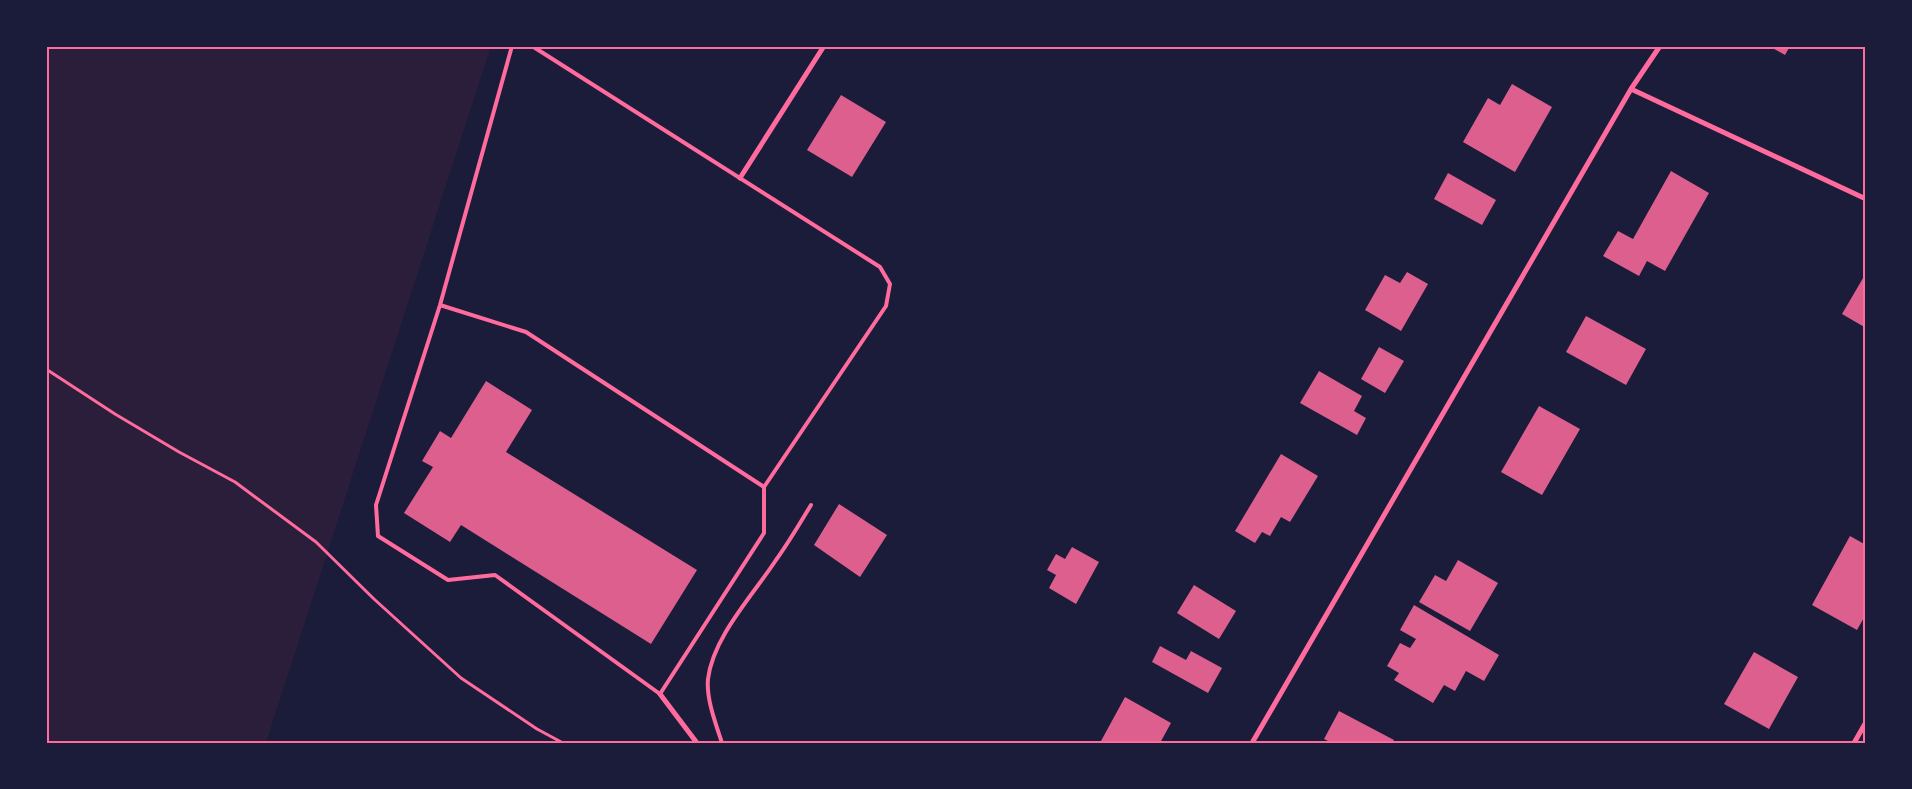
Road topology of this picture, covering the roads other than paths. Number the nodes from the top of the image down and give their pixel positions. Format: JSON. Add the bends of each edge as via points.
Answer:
{"nodes":[{"id":1,"x":512,"y":46,"type":"edge"},
{"id":2,"x":532,"y":46,"type":"edge"},
{"id":3,"x":824,"y":46,"type":"edge"},
{"id":4,"x":1660,"y":46,"type":"edge"},
{"id":5,"x":1631,"y":89,"type":"junction"},
{"id":6,"x":740,"y":178,"type":"junction"},
{"id":7,"x":1866,"y":199,"type":"edge"},
{"id":8,"x":440,"y":305,"type":"junction"},
{"id":9,"x":764,"y":487,"type":"junction"},
{"id":10,"x":811,"y":505,"type":"dead end"},
{"id":11,"x":660,"y":694,"type":"junction"},
{"id":12,"x":1866,"y":722,"type":"edge"},
{"id":13,"x":698,"y":743,"type":"edge"},
{"id":14,"x":722,"y":743,"type":"edge"},
{"id":15,"x":1252,"y":743,"type":"edge"},
{"id":16,"x":1854,"y":743,"type":"edge"}],
"edges":[{"from":1,"to":8,"type":"lane"},
{"from":2,"to":6,"type":"lane"},
{"from":3,"to":6,"type":"street"},
{"from":4,"to":5,"type":"street"},
{"from":5,"to":7,"type":"street"},
{"from":5,"to":15,"type":"street"},
{"from":6,"to":9,"type":"lane","via":[[880,267],[890,284],[886,306]]},
{"from":8,"to":9,"type":"lane","via":[[526,332]]},
{"from":8,"to":11,"type":"lane","via":[[376,505],[378,536],[448,580],[495,575]]},
{"from":9,"to":11,"type":"lane","via":[[764,533]]},
{"from":10,"to":14,"type":"lane","via":[[720,642],[712,660],[708,681],[712,715]]},
{"from":11,"to":13,"type":"street"},
{"from":12,"to":16,"type":"street"}]}
